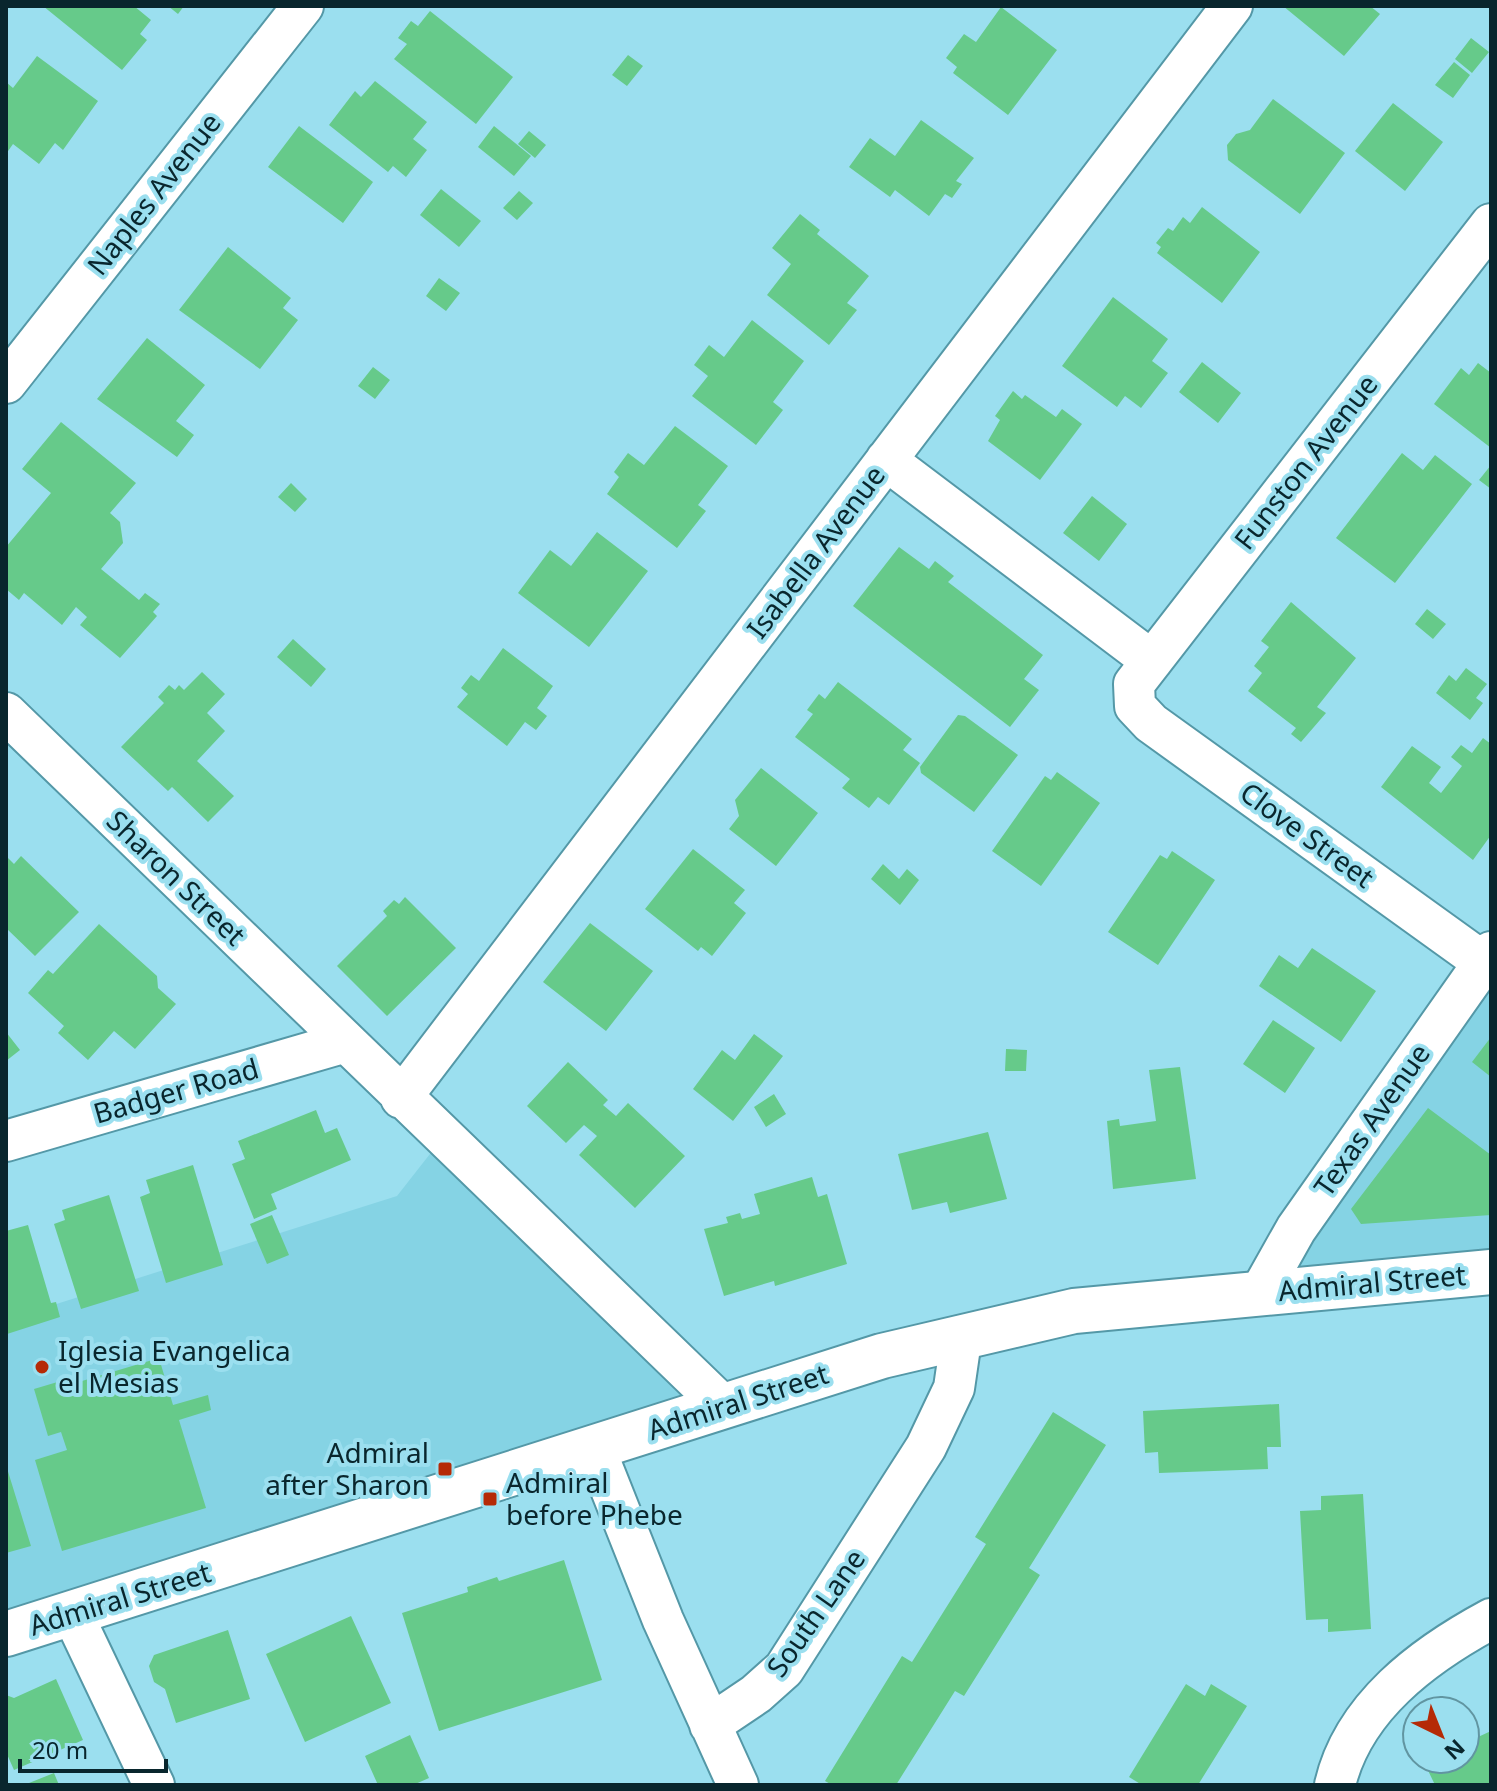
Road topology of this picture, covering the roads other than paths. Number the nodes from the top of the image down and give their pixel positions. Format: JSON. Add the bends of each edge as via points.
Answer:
{"nodes":[{"id":1,"x":303,"y":6,"type":"edge"},
{"id":2,"x":1232,"y":6,"type":"edge"},
{"id":3,"x":1491,"y":224,"type":"edge"},
{"id":4,"x":6,"y":383,"type":"edge"},
{"id":5,"x":886,"y":460,"type":"junction"},
{"id":6,"x":1152,"y":661,"type":"junction"},
{"id":7,"x":1135,"y":706,"type":"joint"},
{"id":8,"x":10,"y":726,"type":"edge"},
{"id":9,"x":1487,"y":957,"type":"edge"},
{"id":10,"x":346,"y":1042,"type":"junction"},
{"id":11,"x":401,"y":1098,"type":"junction"},
{"id":12,"x":6,"y":1141,"type":"edge"},
{"id":13,"x":1491,"y":1272,"type":"edge"},
{"id":14,"x":1260,"y":1293,"type":"junction"},
{"id":15,"x":961,"y":1340,"type":"junction"},
{"id":16,"x":722,"y":1405,"type":"junction"},
{"id":17,"x":595,"y":1449,"type":"junction"},
{"id":18,"x":73,"y":1615,"type":"junction"},
{"id":19,"x":1491,"y":1619,"type":"edge"},
{"id":20,"x":6,"y":1634,"type":"edge"},
{"id":21,"x":710,"y":1725,"type":"junction"},
{"id":22,"x":154,"y":1785,"type":"edge"},
{"id":23,"x":738,"y":1785,"type":"edge"},
{"id":24,"x":1335,"y":1785,"type":"edge"}],
"edges":[{"from":1,"to":4,"type":"street","name":"Naples Avenue"},
{"from":2,"to":5,"type":"street","name":"Isabella Avenue"},
{"from":3,"to":6,"type":"street","name":"Funston Avenue"},
{"from":5,"to":6,"type":"street"},
{"from":5,"to":11,"type":"street","name":"Isabella Avenue"},
{"from":6,"to":7,"type":"street","name":"Funston Avenue","via":[[1134,684]]},
{"from":7,"to":9,"type":"street","name":"Clove Street","via":[[1151,723]]},
{"from":8,"to":10,"type":"street","name":"Sharon Street"},
{"from":9,"to":14,"type":"street","name":"Texas Avenue","via":[[1296,1229]]},
{"from":10,"to":11,"type":"street","name":"Sharon Street"},
{"from":10,"to":12,"type":"street","name":"Badger Road"},
{"from":11,"to":16,"type":"street"},
{"from":13,"to":14,"type":"main road","name":"Admiral Street"},
{"from":14,"to":15,"type":"main road","name":"Admiral Street","via":[[1074,1311]]},
{"from":15,"to":16,"type":"main road","name":"Admiral Street","via":[[882,1356]]},
{"from":15,"to":21,"type":"street","name":"South Lane","via":[[954,1388],[926,1447],[784,1669]]},
{"from":16,"to":17,"type":"main road","name":"Admiral Street"},
{"from":17,"to":18,"type":"main road","name":"Admiral Street"},
{"from":17,"to":21,"type":"street"},
{"from":18,"to":20,"type":"main road","name":"Admiral Street"},
{"from":18,"to":22,"type":"street"},
{"from":19,"to":24,"type":"street","via":[[1409,1672],[1370,1713],[1349,1744]]},
{"from":21,"to":23,"type":"street"}]}
